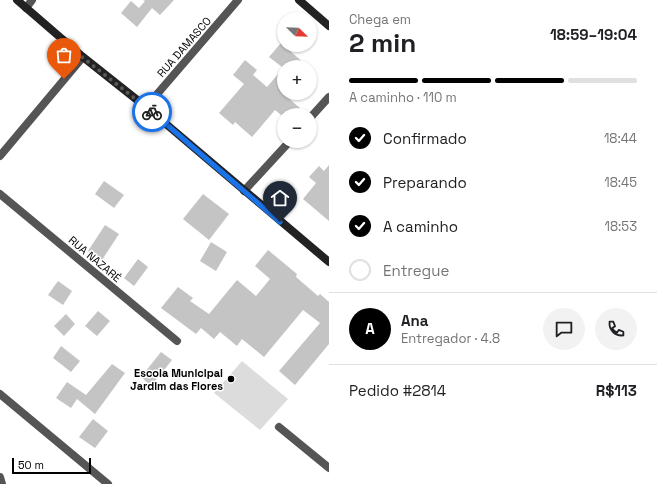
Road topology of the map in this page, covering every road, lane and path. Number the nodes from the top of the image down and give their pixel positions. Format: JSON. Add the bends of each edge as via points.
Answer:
{"nodes":[{"id":1,"x":17,"y":0,"type":"edge"},
{"id":2,"x":32,"y":0,"type":"edge"},
{"id":3,"x":238,"y":0,"type":"edge"},
{"id":4,"x":298,"y":0,"type":"edge"},
{"id":5,"x":26,"y":8,"type":"junction"},
{"id":6,"x":329,"y":26,"type":"edge"},
{"id":7,"x":82,"y":57,"type":"junction"},
{"id":8,"x":329,"y":97,"type":"edge"},
{"id":9,"x":146,"y":107,"type":"junction"},
{"id":10,"x":317,"y":110,"type":"edge"},
{"id":11,"x":284,"y":148,"type":"edge"},
{"id":12,"x":0,"y":156,"type":"edge"},
{"id":13,"x":244,"y":192,"type":"junction"},
{"id":14,"x":0,"y":194,"type":"edge"},
{"id":15,"x":329,"y":262,"type":"edge"},
{"id":16,"x":177,"y":342,"type":"dead end"},
{"id":17,"x":0,"y":394,"type":"edge"},
{"id":18,"x":279,"y":427,"type":"dead end"},
{"id":19,"x":329,"y":468,"type":"edge"},
{"id":20,"x":0,"y":477,"type":"edge"},
{"id":21,"x":2,"y":484,"type":"edge"},
{"id":22,"x":108,"y":484,"type":"edge"}],
"edges":[{"from":1,"to":5,"type":"street"},
{"from":2,"to":5,"type":"street"},
{"from":3,"to":9,"type":"street","name":"RUA DAMASCO"},
{"from":4,"to":6,"type":"street"},
{"from":5,"to":7,"type":"street"},
{"from":7,"to":9,"type":"street"},
{"from":7,"to":12,"type":"street"},
{"from":8,"to":10,"type":"street"},
{"from":9,"to":13,"type":"street"},
{"from":11,"to":13,"type":"street"},
{"from":13,"to":15,"type":"street"},
{"from":14,"to":16,"type":"street","name":"RUA NAZARÉ"},
{"from":17,"to":22,"type":"street"},
{"from":18,"to":19,"type":"street"},
{"from":20,"to":21,"type":"street"}]}
